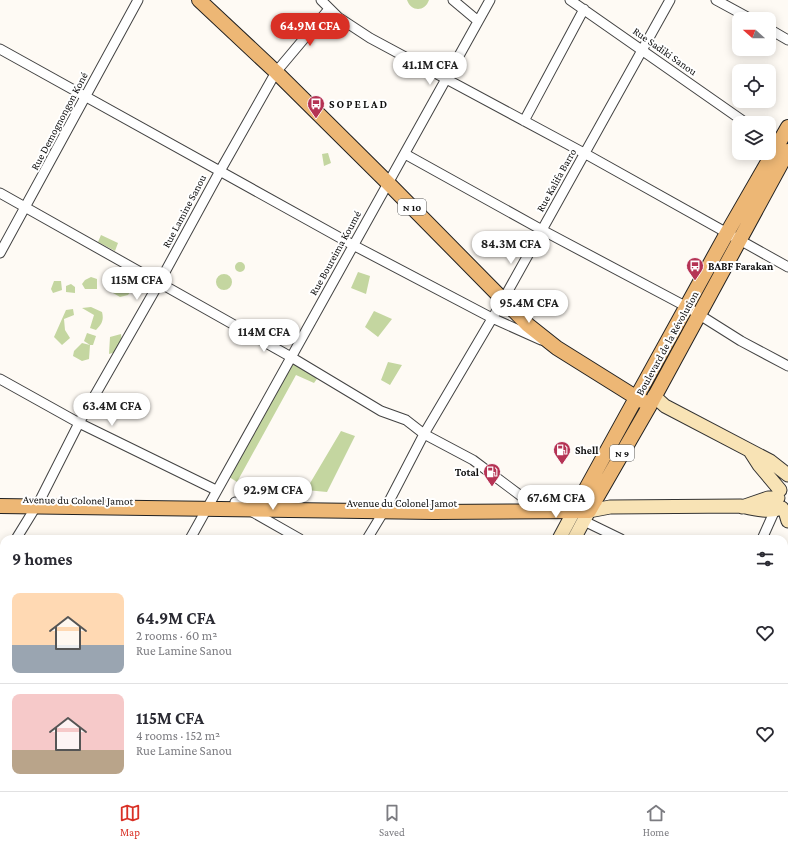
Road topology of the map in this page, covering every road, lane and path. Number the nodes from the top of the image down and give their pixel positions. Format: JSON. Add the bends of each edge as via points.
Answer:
{"nodes":[{"id":1,"x":138,"y":0,"type":"edge"},
{"id":2,"x":199,"y":0,"type":"edge"},
{"id":3,"x":212,"y":0,"type":"edge"},
{"id":4,"x":320,"y":0,"type":"edge"},
{"id":5,"x":453,"y":0,"type":"edge"},
{"id":6,"x":490,"y":0,"type":"edge"},
{"id":7,"x":570,"y":0,"type":"edge"},
{"id":8,"x":670,"y":0,"type":"edge"},
{"id":9,"x":716,"y":0,"type":"edge"},
{"id":10,"x":329,"y":9,"type":"junction"},
{"id":11,"x":584,"y":9,"type":"junction"},
{"id":12,"x":738,"y":12,"type":"edge"},
{"id":13,"x":478,"y":21,"type":"junction"},
{"id":14,"x":776,"y":33,"type":"edge"},
{"id":15,"x":788,"y":40,"type":"edge"},
{"id":16,"x":0,"y":49,"type":"edge"},
{"id":17,"x":642,"y":49,"type":"junction"},
{"id":18,"x":279,"y":69,"type":"junction"},
{"id":19,"x":445,"y":80,"type":"junction"},
{"id":20,"x":86,"y":97,"type":"junction"},
{"id":21,"x":736,"y":116,"type":"edge"},
{"id":22,"x":524,"y":121,"type":"junction"},
{"id":23,"x":788,"y":127,"type":"edge"},
{"id":24,"x":782,"y":148,"type":"edge"},
{"id":25,"x":584,"y":153,"type":"junction"},
{"id":26,"x":405,"y":154,"type":"junction"},
{"id":27,"x":220,"y":170,"type":"junction"},
{"id":28,"x":391,"y":179,"type":"junction"},
{"id":29,"x":0,"y":193,"type":"edge"},
{"id":30,"x":26,"y":207,"type":"junction"},
{"id":31,"x":542,"y":230,"type":"junction"},
{"id":32,"x":733,"y":236,"type":"junction"},
{"id":33,"x":353,"y":245,"type":"junction"},
{"id":34,"x":0,"y":253,"type":"edge"},
{"id":35,"x":788,"y":267,"type":"edge"},
{"id":36,"x":160,"y":283,"type":"junction"},
{"id":37,"x":506,"y":296,"type":"junction"},
{"id":38,"x":693,"y":310,"type":"junction"},
{"id":39,"x":492,"y":318,"type":"junction"},
{"id":40,"x":557,"y":348,"type":"junction"},
{"id":41,"x":291,"y":357,"type":"junction"},
{"id":42,"x":788,"y":366,"type":"edge"},
{"id":43,"x":0,"y":379,"type":"edge"},
{"id":44,"x":639,"y":394,"type":"junction"},
{"id":45,"x":652,"y":400,"type":"junction"},
{"id":46,"x":79,"y":423,"type":"junction"},
{"id":47,"x":424,"y":434,"type":"junction"},
{"id":48,"x":750,"y":450,"type":"junction"},
{"id":49,"x":788,"y":475,"type":"edge"},
{"id":50,"x":0,"y":499,"type":"edge"},
{"id":51,"x":211,"y":500,"type":"junction"},
{"id":52,"x":235,"y":502,"type":"junction"},
{"id":53,"x":38,"y":503,"type":"junction"},
{"id":54,"x":783,"y":504,"type":"edge"},
{"id":55,"x":0,"y":506,"type":"edge"},
{"id":56,"x":386,"y":507,"type":"junction"},
{"id":57,"x":531,"y":507,"type":"junction"},
{"id":58,"x":248,"y":509,"type":"junction"},
{"id":59,"x":584,"y":509,"type":"junction"},
{"id":60,"x":18,"y":535,"type":"edge"},
{"id":61,"x":192,"y":535,"type":"edge"},
{"id":62,"x":293,"y":535,"type":"edge"},
{"id":63,"x":369,"y":535,"type":"edge"},
{"id":64,"x":562,"y":535,"type":"edge"},
{"id":65,"x":575,"y":535,"type":"edge"},
{"id":66,"x":616,"y":535,"type":"edge"},
{"id":67,"x":764,"y":535,"type":"edge"}],
"edges":[{"from":1,"to":20,"type":"street","name":"Rue Demognongon Koné"},
{"from":2,"to":18,"type":"main road","number":"N 10"},
{"from":3,"to":18,"type":"main road","number":"N 10"},
{"from":4,"to":10,"type":"street"},
{"from":5,"to":13,"type":"street"},
{"from":6,"to":13,"type":"street","name":"Rue Boureima Koumé"},
{"from":7,"to":11,"type":"street","name":"Rue Sadiki Sanou"},
{"from":8,"to":17,"type":"street","name":"Rue Kalifa Barro"},
{"from":9,"to":12,"type":"street"},
{"from":10,"to":18,"type":"street","name":"Rue Lamine Sanou"},
{"from":10,"to":19,"type":"street","via":[[354,28]]},
{"from":11,"to":17,"type":"street","name":"Rue Sadiki Sanou"},
{"from":11,"to":22,"type":"street"},
{"from":13,"to":19,"type":"street","name":"Rue Boureima Koumé"},
{"from":14,"to":15,"type":"street"},
{"from":16,"to":20,"type":"street"},
{"from":17,"to":21,"type":"street","name":"Rue Sadiki Sanou"},
{"from":17,"to":25,"type":"street","name":"Rue Kalifa Barro"},
{"from":18,"to":27,"type":"street","name":"Rue Lamine Sanou"},
{"from":18,"to":28,"type":"main road","number":"N 10"},
{"from":19,"to":22,"type":"street"},
{"from":19,"to":26,"type":"street","name":"Rue Boureima Koumé"},
{"from":20,"to":27,"type":"street"},
{"from":20,"to":30,"type":"street","name":"Rue Demognongon Koné"},
{"from":22,"to":25,"type":"street"},
{"from":23,"to":24,"type":"main road","name":"Boulevard de la Révolution","number":"N 9"},
{"from":24,"to":32,"type":"main road","name":"Boulevard de la Révolution","number":"N 9"},
{"from":25,"to":31,"type":"street","name":"Rue Kalifa Barro"},
{"from":25,"to":32,"type":"street"},
{"from":26,"to":28,"type":"street","name":"Rue Boureima Koumé"},
{"from":26,"to":31,"type":"street"},
{"from":27,"to":33,"type":"street"},
{"from":27,"to":36,"type":"street","name":"Rue Lamine Sanou"},
{"from":28,"to":33,"type":"street","name":"Rue Boureima Koumé"},
{"from":28,"to":37,"type":"main road","number":"N 10"},
{"from":29,"to":30,"type":"street"},
{"from":30,"to":34,"type":"street","name":"Rue Demognongon Koné"},
{"from":30,"to":36,"type":"street"},
{"from":31,"to":37,"type":"street","name":"Rue Kalifa Barro"},
{"from":31,"to":38,"type":"street"},
{"from":32,"to":35,"type":"street"},
{"from":32,"to":38,"type":"main road","name":"Boulevard de la Révolution","number":"N 9"},
{"from":33,"to":39,"type":"street"},
{"from":33,"to":41,"type":"street","name":"Rue Boureima Koumé"},
{"from":36,"to":41,"type":"street"},
{"from":36,"to":46,"type":"street","name":"Rue Lamine Sanou"},
{"from":37,"to":39,"type":"street","name":"Rue Kalifa Barro"},
{"from":37,"to":40,"type":"main road","number":"N 10","via":[[528,325]]},
{"from":37,"to":44,"type":"main road","number":"N 10","via":[[562,340]]},
{"from":38,"to":42,"type":"street","via":[[741,341]]},
{"from":38,"to":44,"type":"main road","name":"Boulevard de la Révolution","number":"N 9"},
{"from":38,"to":45,"type":"main road","name":"Boulevard de la Révolution","number":"N 9"},
{"from":39,"to":40,"type":"street"},
{"from":39,"to":47,"type":"street","name":"Rue Kalifa Barro"},
{"from":40,"to":44,"type":"main road","number":"N 10"},
{"from":41,"to":47,"type":"street","via":[[381,411],[406,420]]},
{"from":41,"to":51,"type":"street","name":"Rue Boureima Koumé"},
{"from":43,"to":46,"type":"street"},
{"from":44,"to":45,"type":"main road","number":"N 10"},
{"from":44,"to":59,"type":"main road","name":"Boulevard de la Révolution","number":"N 9"},
{"from":45,"to":48,"type":"main road","number":"N 10"},
{"from":45,"to":59,"type":"main road","name":"Boulevard de la Révolution","number":"N 9"},
{"from":46,"to":51,"type":"street"},
{"from":46,"to":53,"type":"street","name":"Rue Lamine Sanou"},
{"from":47,"to":56,"type":"street","name":"Rue Kalifa Barro"},
{"from":47,"to":57,"type":"street","via":[[473,460]]},
{"from":48,"to":49,"type":"main road","number":"N 10"},
{"from":48,"to":54,"type":"main road"},
{"from":50,"to":53,"type":"main road","name":"Avenue du Colonel Jamot"},
{"from":51,"to":52,"type":"main road","name":"Avenue du Colonel Jamot"},
{"from":51,"to":53,"type":"main road","name":"Avenue du Colonel Jamot"},
{"from":51,"to":58,"type":"main road","name":"Avenue du Colonel Jamot"},
{"from":51,"to":61,"type":"street","name":"Rue Boureima Koumé"},
{"from":52,"to":56,"type":"main road","name":"Avenue du Colonel Jamot"},
{"from":52,"to":58,"type":"street"},
{"from":53,"to":55,"type":"main road","name":"Avenue du Colonel Jamot"},
{"from":53,"to":60,"type":"street","name":"Rue Lamine Sanou"},
{"from":54,"to":59,"type":"main road","name":"Avenue du Colonel Jamot","via":[[768,498],[741,507]]},
{"from":54,"to":67,"type":"street"},
{"from":56,"to":57,"type":"main road","name":"Avenue du Colonel Jamot"},
{"from":56,"to":58,"type":"main road","name":"Avenue du Colonel Jamot"},
{"from":56,"to":63,"type":"street","name":"Rue Kalifa Barro"},
{"from":57,"to":59,"type":"main road","name":"Avenue du Colonel Jamot"},
{"from":58,"to":62,"type":"street"},
{"from":59,"to":64,"type":"main road","name":"Boulevard de la Révolution"},
{"from":59,"to":65,"type":"main road","name":"Boulevard de la Révolution"},
{"from":59,"to":66,"type":"street"}]}
